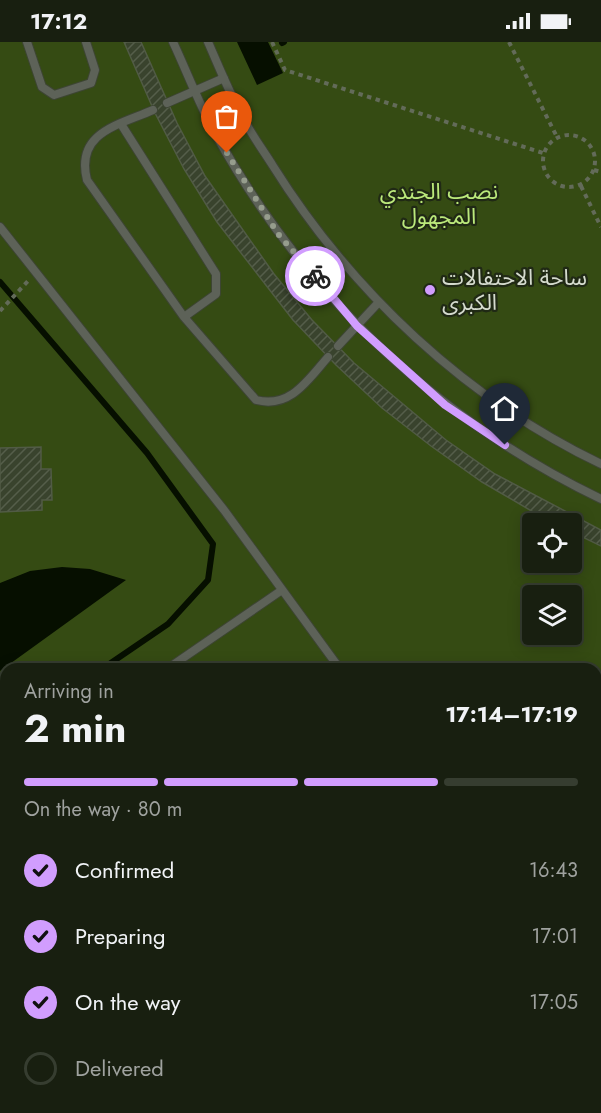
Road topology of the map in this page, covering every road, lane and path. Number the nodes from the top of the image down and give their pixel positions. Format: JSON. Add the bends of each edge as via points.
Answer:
{"nodes":[{"id":1,"x":27,"y":42,"type":"edge"},
{"id":2,"x":86,"y":42,"type":"edge"},
{"id":3,"x":173,"y":42,"type":"edge"},
{"id":4,"x":208,"y":42,"type":"edge"},
{"id":5,"x":272,"y":42,"type":"edge"},
{"id":6,"x":509,"y":42,"type":"edge"},
{"id":7,"x":224,"y":78,"type":"junction"},
{"id":8,"x":195,"y":90,"type":"junction"},
{"id":9,"x":167,"y":103,"type":"dead end"},
{"id":10,"x":153,"y":110,"type":"dead end"},
{"id":11,"x":121,"y":124,"type":"junction"},
{"id":12,"x":557,"y":137,"type":"junction"},
{"id":13,"x":543,"y":153,"type":"junction"},
{"id":14,"x":594,"y":170,"type":"junction"},
{"id":15,"x":601,"y":172,"type":"edge"},
{"id":16,"x":581,"y":186,"type":"junction"},
{"id":17,"x":0,"y":227,"type":"edge"},
{"id":18,"x":601,"y":227,"type":"edge"},
{"id":19,"x":35,"y":273,"type":"junction"},
{"id":20,"x":378,"y":303,"type":"junction"},
{"id":21,"x":0,"y":311,"type":"edge"},
{"id":22,"x":184,"y":317,"type":"junction"},
{"id":23,"x":357,"y":326,"type":"junction"},
{"id":24,"x":338,"y":346,"type":"dead end"},
{"id":25,"x":328,"y":357,"type":"dead end"},
{"id":26,"x":601,"y":464,"type":"edge"},
{"id":27,"x":601,"y":499,"type":"edge"},
{"id":28,"x":282,"y":590,"type":"junction"},
{"id":29,"x":176,"y":663,"type":"edge"},
{"id":30,"x":336,"y":663,"type":"edge"}],
"edges":[{"from":1,"to":2,"type":"lane","via":[[42,87],[54,95],[92,83],[95,70]]},
{"from":3,"to":8,"type":"lane"},
{"from":4,"to":7,"type":"lane"},
{"from":5,"to":13,"type":"path","via":[[285,70]]},
{"from":6,"to":12,"type":"path"},
{"from":7,"to":8,"type":"lane"},
{"from":7,"to":20,"type":"lane","via":[[242,117],[304,215]]},
{"from":8,"to":9,"type":"lane"},
{"from":8,"to":23,"type":"lane","via":[[214,132],[278,234]]},
{"from":10,"to":11,"type":"lane"},
{"from":11,"to":22,"type":"lane","via":[[216,274],[216,294]]},
{"from":11,"to":22,"type":"lane","via":[[94,136],[86,152],[87,180]]},
{"from":12,"to":13,"type":"path"},
{"from":12,"to":14,"type":"path","via":[[573,135],[587,141],[595,154]]},
{"from":13,"to":16,"type":"path","via":[[543,168],[551,182],[566,188]]},
{"from":14,"to":15,"type":"path"},
{"from":14,"to":16,"type":"path"},
{"from":16,"to":18,"type":"path"},
{"from":17,"to":19,"type":"lane"},
{"from":19,"to":21,"type":"path"},
{"from":19,"to":28,"type":"lane","via":[[224,510]]},
{"from":20,"to":23,"type":"lane"},
{"from":20,"to":26,"type":"lane","via":[[464,380],[560,444]]},
{"from":22,"to":25,"type":"lane","via":[[256,400],[281,401],[292,396]]},
{"from":23,"to":24,"type":"lane"},
{"from":23,"to":27,"type":"lane","via":[[445,405],[545,472]]},
{"from":28,"to":29,"type":"lane"},
{"from":28,"to":30,"type":"lane"}]}
